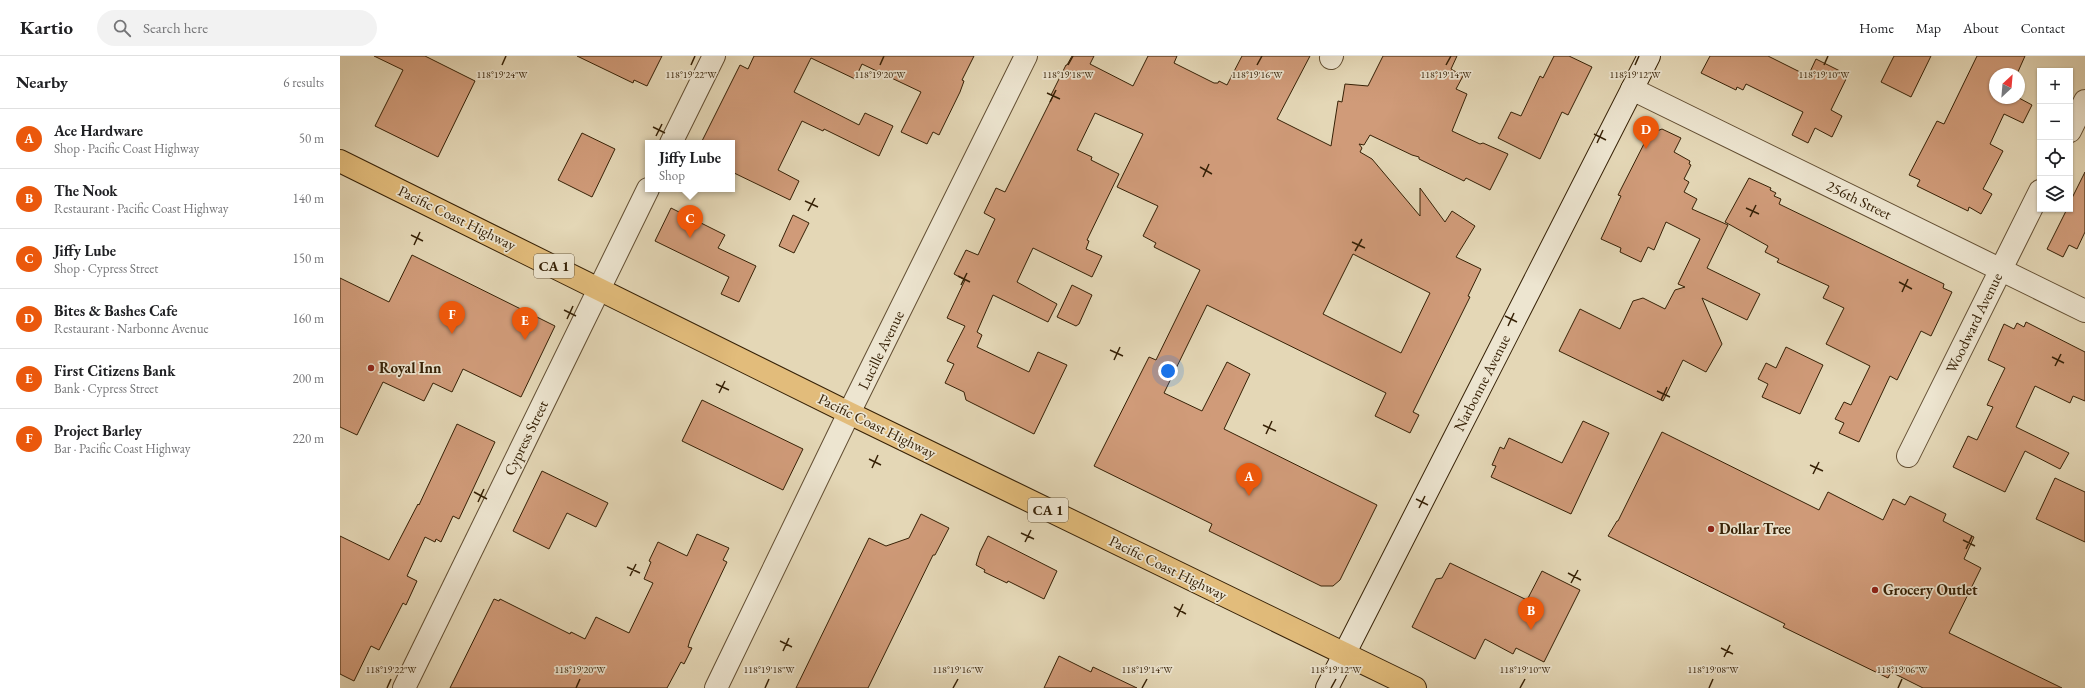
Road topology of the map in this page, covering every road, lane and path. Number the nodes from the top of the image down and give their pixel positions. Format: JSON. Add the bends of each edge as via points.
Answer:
{"nodes":[{"id":1,"x":714,"y":56,"type":"edge"},
{"id":2,"x":1026,"y":56,"type":"edge"},
{"id":3,"x":1649,"y":56,"type":"edge"},
{"id":4,"x":1632,"y":89,"type":"junction"},
{"id":5,"x":2085,"y":101,"type":"edge"},
{"id":6,"x":2073,"y":125,"type":"edge"},
{"id":7,"x":672,"y":140,"type":"edge"},
{"id":8,"x":340,"y":161,"type":"edge"},
{"id":9,"x":647,"y":192,"type":"edge"},
{"id":10,"x":2037,"y":196,"type":"edge"},
{"id":11,"x":2000,"y":269,"type":"junction"},
{"id":12,"x":599,"y":290,"type":"junction"},
{"id":13,"x":2085,"y":311,"type":"edge"},
{"id":14,"x":849,"y":413,"type":"junction"},
{"id":15,"x":1908,"y":456,"type":"dead end"},
{"id":16,"x":1344,"y":654,"type":"junction"},
{"id":17,"x":404,"y":688,"type":"edge"},
{"id":18,"x":716,"y":688,"type":"edge"},
{"id":19,"x":1327,"y":688,"type":"edge"},
{"id":20,"x":1415,"y":688,"type":"edge"}],
"edges":[{"from":1,"to":7,"type":"street"},
{"from":2,"to":14,"type":"street","name":"Lucille Avenue"},
{"from":3,"to":4,"type":"street","name":"Narbonne Avenue"},
{"from":4,"to":11,"type":"street","name":"256th Street"},
{"from":4,"to":16,"type":"street","name":"Narbonne Avenue"},
{"from":5,"to":6,"type":"street"},
{"from":8,"to":12,"type":"highway","name":"Pacific Coast Highway","number":"CA 1","via":[[473,225]]},
{"from":9,"to":12,"type":"street","name":"Cypress Street"},
{"from":10,"to":11,"type":"street","name":"Woodward Avenue"},
{"from":11,"to":13,"type":"street","name":"256th Street"},
{"from":11,"to":15,"type":"street","name":"Woodward Avenue"},
{"from":12,"to":14,"type":"highway","name":"Pacific Coast Highway","number":"CA 1"},
{"from":12,"to":17,"type":"street","name":"Cypress Street"},
{"from":14,"to":16,"type":"highway","name":"Pacific Coast Highway","number":"CA 1"},
{"from":14,"to":18,"type":"street","name":"Lucille Avenue"},
{"from":16,"to":19,"type":"street","name":"Narbonne Avenue"},
{"from":16,"to":20,"type":"highway","name":"Pacific Coast Highway","number":"CA 1"}]}
